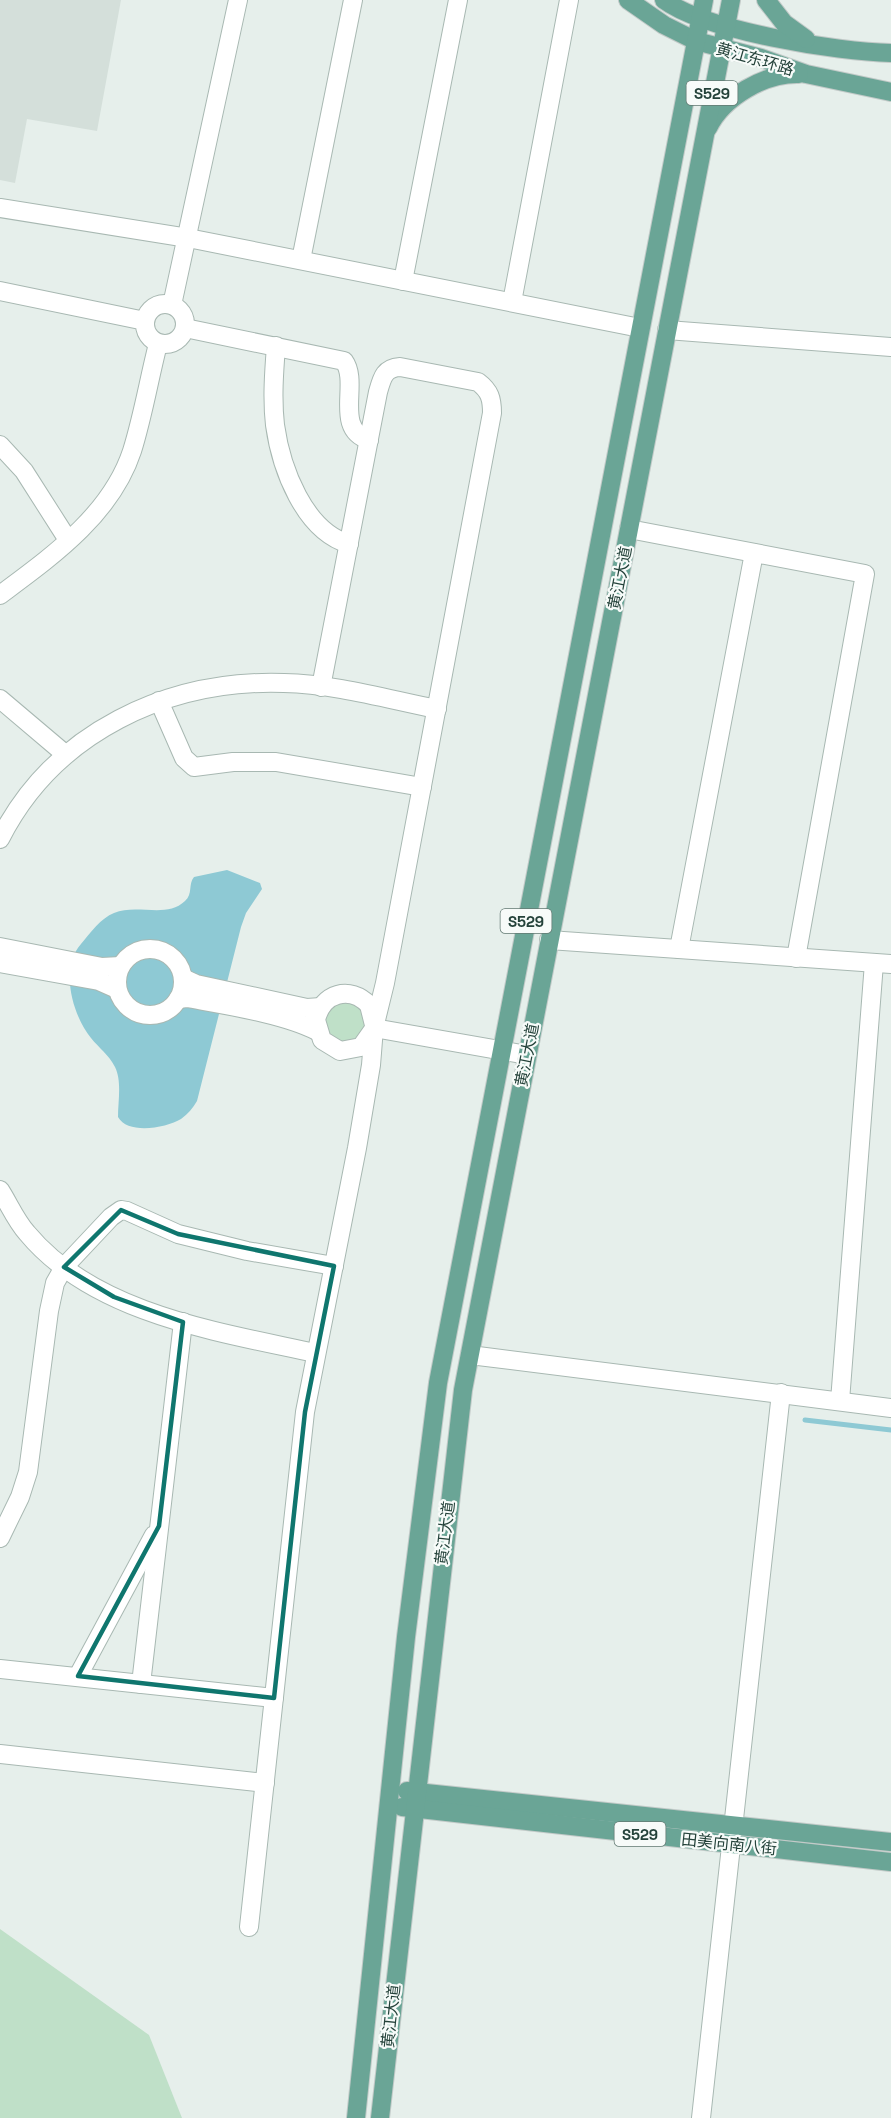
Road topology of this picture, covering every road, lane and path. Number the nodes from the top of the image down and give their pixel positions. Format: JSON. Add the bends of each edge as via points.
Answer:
{"nodes":[{"id":1,"x":238,"y":0,"type":"edge"},
{"id":2,"x":353,"y":0,"type":"edge"},
{"id":3,"x":458,"y":0,"type":"edge"},
{"id":4,"x":569,"y":0,"type":"edge"},
{"id":5,"x":628,"y":0,"type":"edge"},
{"id":6,"x":664,"y":0,"type":"edge"},
{"id":7,"x":704,"y":0,"type":"edge"},
{"id":8,"x":731,"y":0,"type":"edge"},
{"id":9,"x":766,"y":0,"type":"edge"},
{"id":10,"x":700,"y":19,"type":"junction"},
{"id":11,"x":726,"y":25,"type":"junction"},
{"id":12,"x":696,"y":41,"type":"junction"},
{"id":13,"x":816,"y":44,"type":"junction"},
{"id":14,"x":721,"y":49,"type":"junction"},
{"id":15,"x":862,"y":52,"type":"junction"},
{"id":16,"x":891,"y":53,"type":"edge"},
{"id":17,"x":891,"y":64,"type":"edge"},
{"id":18,"x":806,"y":74,"type":"junction"},
{"id":19,"x":891,"y":92,"type":"edge"},
{"id":20,"x":704,"y":138,"type":"junction"},
{"id":21,"x":0,"y":208,"type":"edge"},
{"id":22,"x":188,"y":237,"type":"junction"},
{"id":23,"x":301,"y":260,"type":"junction"},
{"id":24,"x":403,"y":281,"type":"junction"},
{"id":25,"x":0,"y":291,"type":"edge"},
{"id":26,"x":512,"y":302,"type":"junction"},
{"id":27,"x":172,"y":305,"type":"junction"},
{"id":28,"x":146,"y":321,"type":"junction"},
{"id":29,"x":185,"y":328,"type":"junction"},
{"id":30,"x":640,"y":328,"type":"junction"},
{"id":31,"x":667,"y":330,"type":"junction"},
{"id":32,"x":158,"y":344,"type":"junction"},
{"id":33,"x":276,"y":346,"type":"junction"},
{"id":34,"x":891,"y":346,"type":"edge"},
{"id":35,"x":369,"y":440,"type":"junction"},
{"id":36,"x":0,"y":445,"type":"edge"},
{"id":37,"x":630,"y":529,"type":"junction"},
{"id":38,"x":68,"y":540,"type":"junction"},
{"id":39,"x":349,"y":544,"type":"junction"},
{"id":40,"x":754,"y":553,"type":"junction"},
{"id":41,"x":0,"y":595,"type":"edge"},
{"id":42,"x":321,"y":687,"type":"junction"},
{"id":43,"x":0,"y":699,"type":"edge"},
{"id":44,"x":159,"y":701,"type":"junction"},
{"id":45,"x":437,"y":709,"type":"junction"},
{"id":46,"x":65,"y":754,"type":"junction"},
{"id":47,"x":422,"y":787,"type":"junction"},
{"id":48,"x":0,"y":839,"type":"edge"},
{"id":49,"x":549,"y":940,"type":"junction"},
{"id":50,"x":0,"y":947,"type":"edge"},
{"id":51,"x":679,"y":950,"type":"junction"},
{"id":52,"x":796,"y":958,"type":"junction"},
{"id":53,"x":0,"y":963,"type":"edge"},
{"id":54,"x":882,"y":964,"type":"edge"},
{"id":55,"x":121,"y":966,"type":"junction"},
{"id":56,"x":70,"y":968,"type":"junction"},
{"id":57,"x":183,"y":978,"type":"junction"},
{"id":58,"x":117,"y":989,"type":"junction"},
{"id":59,"x":178,"y":999,"type":"junction"},
{"id":60,"x":246,"y":1003,"type":"junction"},
{"id":61,"x":321,"y":1007,"type":"junction"},
{"id":62,"x":374,"y":1028,"type":"junction"},
{"id":63,"x":318,"y":1031,"type":"junction"},
{"id":64,"x":501,"y":1050,"type":"junction"},
{"id":65,"x":527,"y":1055,"type":"junction"},
{"id":66,"x":0,"y":1190,"type":"edge"},
{"id":67,"x":334,"y":1266,"type":"junction"},
{"id":68,"x":64,"y":1267,"type":"junction"},
{"id":69,"x":183,"y":1322,"type":"junction"},
{"id":70,"x":315,"y":1353,"type":"junction"},
{"id":71,"x":470,"y":1355,"type":"junction"},
{"id":72,"x":781,"y":1393,"type":"junction"},
{"id":73,"x":840,"y":1401,"type":"junction"},
{"id":74,"x":891,"y":1408,"type":"edge"},
{"id":75,"x":159,"y":1526,"type":"junction"},
{"id":76,"x":0,"y":1538,"type":"edge"},
{"id":77,"x":0,"y":1669,"type":"edge"},
{"id":78,"x":78,"y":1676,"type":"junction"},
{"id":79,"x":141,"y":1684,"type":"junction"},
{"id":80,"x":274,"y":1698,"type":"junction"},
{"id":81,"x":0,"y":1754,"type":"edge"},
{"id":82,"x":265,"y":1783,"type":"junction"},
{"id":83,"x":390,"y":1798,"type":"junction"},
{"id":84,"x":416,"y":1800,"type":"junction"},
{"id":85,"x":733,"y":1835,"type":"junction"},
{"id":86,"x":891,"y":1842,"type":"edge"},
{"id":87,"x":891,"y":1862,"type":"edge"},
{"id":88,"x":249,"y":1927,"type":"dead end"},
{"id":89,"x":356,"y":2118,"type":"edge"},
{"id":90,"x":380,"y":2118,"type":"edge"},
{"id":91,"x":701,"y":2118,"type":"edge"}],
"edges":[{"from":1,"to":22,"type":"street"},
{"from":2,"to":23,"type":"street"},
{"from":3,"to":24,"type":"street"},
{"from":4,"to":26,"type":"street"},
{"from":5,"to":12,"type":"main road","name":"黄江东环路"},
{"from":6,"to":10,"type":"main road","name":"黄江东环路"},
{"from":7,"to":10,"type":"main road","name":"黄江大道"},
{"from":8,"to":11,"type":"main road","name":"黄江大道"},
{"from":9,"to":13,"type":"main road","via":[[795,33]]},
{"from":10,"to":11,"type":"main road","name":"黄江东环路"},
{"from":10,"to":12,"type":"main road","name":"黄江大道","number":"S529"},
{"from":11,"to":13,"type":"main road","name":"黄江东环路"},
{"from":11,"to":14,"type":"main road","name":"黄江大道","number":"S529"},
{"from":12,"to":14,"type":"main road","name":"黄江东环路"},
{"from":12,"to":30,"type":"main road","name":"黄江大道","number":"S529"},
{"from":13,"to":15,"type":"main road","name":"黄江东环路"},
{"from":14,"to":18,"type":"main road","name":"黄江东环路"},
{"from":14,"to":20,"type":"main road","name":"黄江大道","number":"S529"},
{"from":15,"to":16,"type":"main road","name":"黄江东环路"},
{"from":15,"to":17,"type":"main road"},
{"from":18,"to":19,"type":"main road","name":"黄江东环路"},
{"from":18,"to":20,"type":"main road","via":[[777,75],[758,83],[722,109]]},
{"from":20,"to":31,"type":"main road","name":"黄江大道","number":"S529"},
{"from":21,"to":22,"type":"street"},
{"from":22,"to":23,"type":"street"},
{"from":22,"to":27,"type":"street"},
{"from":23,"to":24,"type":"street"},
{"from":24,"to":26,"type":"street"},
{"from":25,"to":28,"type":"street"},
{"from":26,"to":30,"type":"street"},
{"from":27,"to":28,"type":"street","via":[[155,307]]},
{"from":27,"to":29,"type":"street","via":[[183,314]]},
{"from":28,"to":32,"type":"street","via":[[147,334]]},
{"from":29,"to":32,"type":"street","via":[[175,342]]},
{"from":29,"to":33,"type":"street"},
{"from":30,"to":64,"type":"main road","name":"黄江大道","number":"S529"},
{"from":31,"to":34,"type":"street"},
{"from":31,"to":37,"type":"main road","name":"黄江大道","number":"S529"},
{"from":32,"to":38,"type":"street","via":[[128,460],[93,515]]},
{"from":33,"to":35,"type":"street","via":[[344,361],[352,426]]},
{"from":33,"to":39,"type":"street","via":[[275,425],[285,465],[302,502],[321,530]]},
{"from":35,"to":39,"type":"street"},
{"from":35,"to":45,"type":"street","via":[[381,379],[391,368],[478,382],[492,399]]},
{"from":36,"to":38,"type":"street","via":[[24,471]]},
{"from":37,"to":40,"type":"street"},
{"from":37,"to":49,"type":"main road","name":"黄江大道","number":"S529"},
{"from":38,"to":41,"type":"street"},
{"from":39,"to":42,"type":"street"},
{"from":40,"to":51,"type":"street"},
{"from":40,"to":52,"type":"street","via":[[865,574]]},
{"from":42,"to":44,"type":"street","via":[[260,683],[203,689]]},
{"from":42,"to":45,"type":"street"},
{"from":43,"to":46,"type":"street"},
{"from":44,"to":46,"type":"street","via":[[138,708]]},
{"from":44,"to":47,"type":"street","via":[[184,758],[194,767],[276,762]]},
{"from":45,"to":47,"type":"street"},
{"from":46,"to":48,"type":"street","via":[[10,819]]},
{"from":47,"to":62,"type":"street"},
{"from":49,"to":51,"type":"street"},
{"from":49,"to":65,"type":"main road","name":"黄江大道","number":"S529"},
{"from":50,"to":56,"type":"street"},
{"from":51,"to":52,"type":"street"},
{"from":52,"to":54,"type":"street"},
{"from":53,"to":56,"type":"street"},
{"from":54,"to":73,"type":"street"},
{"from":55,"to":56,"type":"street"},
{"from":55,"to":57,"type":"street","via":[[135,953],[155,950],[174,960]]},
{"from":55,"to":58,"type":"street"},
{"from":56,"to":58,"type":"street"},
{"from":57,"to":59,"type":"street"},
{"from":57,"to":60,"type":"street"},
{"from":58,"to":59,"type":"street","via":[[128,1007],[146,1016],[167,1011]]},
{"from":59,"to":60,"type":"street"},
{"from":60,"to":61,"type":"street"},
{"from":60,"to":63,"type":"street"},
{"from":61,"to":62,"type":"street","via":[[335,995],[356,995],[369,1005]]},
{"from":61,"to":63,"type":"street","via":[[316,1020]]},
{"from":62,"to":63,"type":"street","via":[[361,1047],[346,1052],[330,1047]]},
{"from":62,"to":64,"type":"street"},
{"from":62,"to":67,"type":"street","via":[[357,1148]]},
{"from":64,"to":65,"type":"street"},
{"from":64,"to":83,"type":"main road","name":"黄江大道","number":"S529","via":[[438,1383]]},
{"from":65,"to":71,"type":"main road","name":"黄江大道","number":"S529"},
{"from":66,"to":68,"type":"street","via":[[27,1233]]},
{"from":67,"to":68,"type":"street","via":[[178,1234],[121,1210]]},
{"from":67,"to":70,"type":"street"},
{"from":68,"to":69,"type":"street","via":[[114,1297],[154,1315]]},
{"from":68,"to":76,"type":"street","via":[[55,1283],[49,1311],[28,1472]]},
{"from":69,"to":70,"type":"street"},
{"from":69,"to":75,"type":"street"},
{"from":70,"to":80,"type":"street"},
{"from":71,"to":72,"type":"street"},
{"from":71,"to":84,"type":"main road","name":"黄江大道","number":"S529","via":[[446,1517]]},
{"from":72,"to":73,"type":"street"},
{"from":72,"to":85,"type":"street"},
{"from":73,"to":74,"type":"street"},
{"from":75,"to":78,"type":"street"},
{"from":75,"to":79,"type":"street"},
{"from":77,"to":78,"type":"street"},
{"from":78,"to":79,"type":"street"},
{"from":79,"to":80,"type":"street"},
{"from":80,"to":82,"type":"street"},
{"from":81,"to":82,"type":"street"},
{"from":82,"to":88,"type":"street"},
{"from":83,"to":84,"type":"main road","name":"田美向南八街","number":"S529"},
{"from":83,"to":89,"type":"main road","name":"黄江大道"},
{"from":84,"to":85,"type":"main road","name":"田美向南八街","number":"S529"},
{"from":84,"to":90,"type":"main road","name":"黄江大道"},
{"from":85,"to":86,"type":"main road","name":"田美向南八街","number":"S529"},
{"from":85,"to":87,"type":"main road","name":"田美向南八街","number":"S529"},
{"from":85,"to":91,"type":"street"}]}
